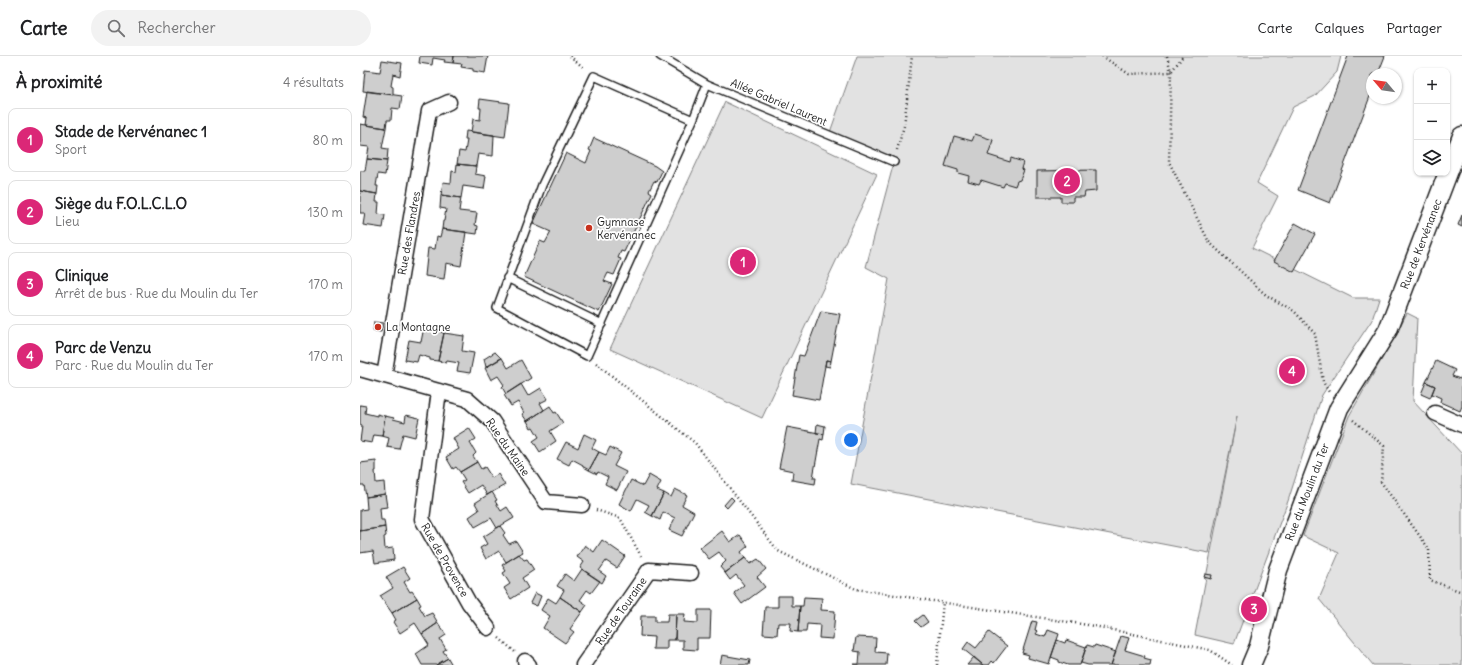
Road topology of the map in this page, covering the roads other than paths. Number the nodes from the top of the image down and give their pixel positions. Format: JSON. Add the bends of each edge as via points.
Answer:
{"nodes":[{"id":1,"x":660,"y":56,"type":"edge"},
{"id":2,"x":707,"y":84,"type":"junction"},
{"id":3,"x":449,"y":102,"type":"dead end"},
{"id":4,"x":693,"y":120,"type":"junction"},
{"id":5,"x":1462,"y":136,"type":"edge"},
{"id":6,"x":894,"y":162,"type":"road end"},
{"id":7,"x":507,"y":278,"type":"junction"},
{"id":8,"x":602,"y":324,"type":"junction"},
{"id":9,"x":1388,"y":330,"type":"joint"},
{"id":10,"x":360,"y":369,"type":"edge"},
{"id":11,"x":384,"y":376,"type":"junction"},
{"id":12,"x":439,"y":391,"type":"junction"},
{"id":13,"x":1435,"y":413,"type":"dead end"},
{"id":14,"x":1462,"y":425,"type":"edge"},
{"id":15,"x":582,"y":506,"type":"road end"},
{"id":16,"x":690,"y":574,"type":"dead end"},
{"id":17,"x":488,"y":628,"type":"road end"},
{"id":18,"x":583,"y":665,"type":"edge"},
{"id":19,"x":1250,"y":665,"type":"edge"}],
"edges":[{"from":1,"to":2,"type":"lane","name":"Allée Gabriel Laurent"},
{"from":2,"to":4,"type":"lane"},
{"from":2,"to":6,"type":"lane","name":"Allée Gabriel Laurent"},
{"from":3,"to":11,"type":"street","name":"Rue des Flandres","via":[[429,111]]},
{"from":4,"to":7,"type":"lane","via":[[594,76],[542,185]]},
{"from":4,"to":8,"type":"lane"},
{"from":5,"to":9,"type":"street","name":"Rue de Kervénanec"},
{"from":7,"to":8,"type":"lane"},
{"from":7,"to":8,"type":"lane","via":[[497,308],[587,356]]},
{"from":9,"to":19,"type":"street","name":"Rue du Moulin du Ter","via":[[1339,408],[1278,570],[1259,646]]},
{"from":10,"to":11,"type":"street","name":"Rue du Maine"},
{"from":11,"to":12,"type":"street","name":"Rue du Maine"},
{"from":12,"to":15,"type":"street","name":"Rue du Maine","via":[[467,399],[492,421],[546,502]]},
{"from":12,"to":17,"type":"street","name":"Rue de Provence","via":[[422,519],[469,602]]},
{"from":13,"to":14,"type":"street"},
{"from":16,"to":18,"type":"street","name":"Rue de Touraine","via":[[649,570]]}]}
